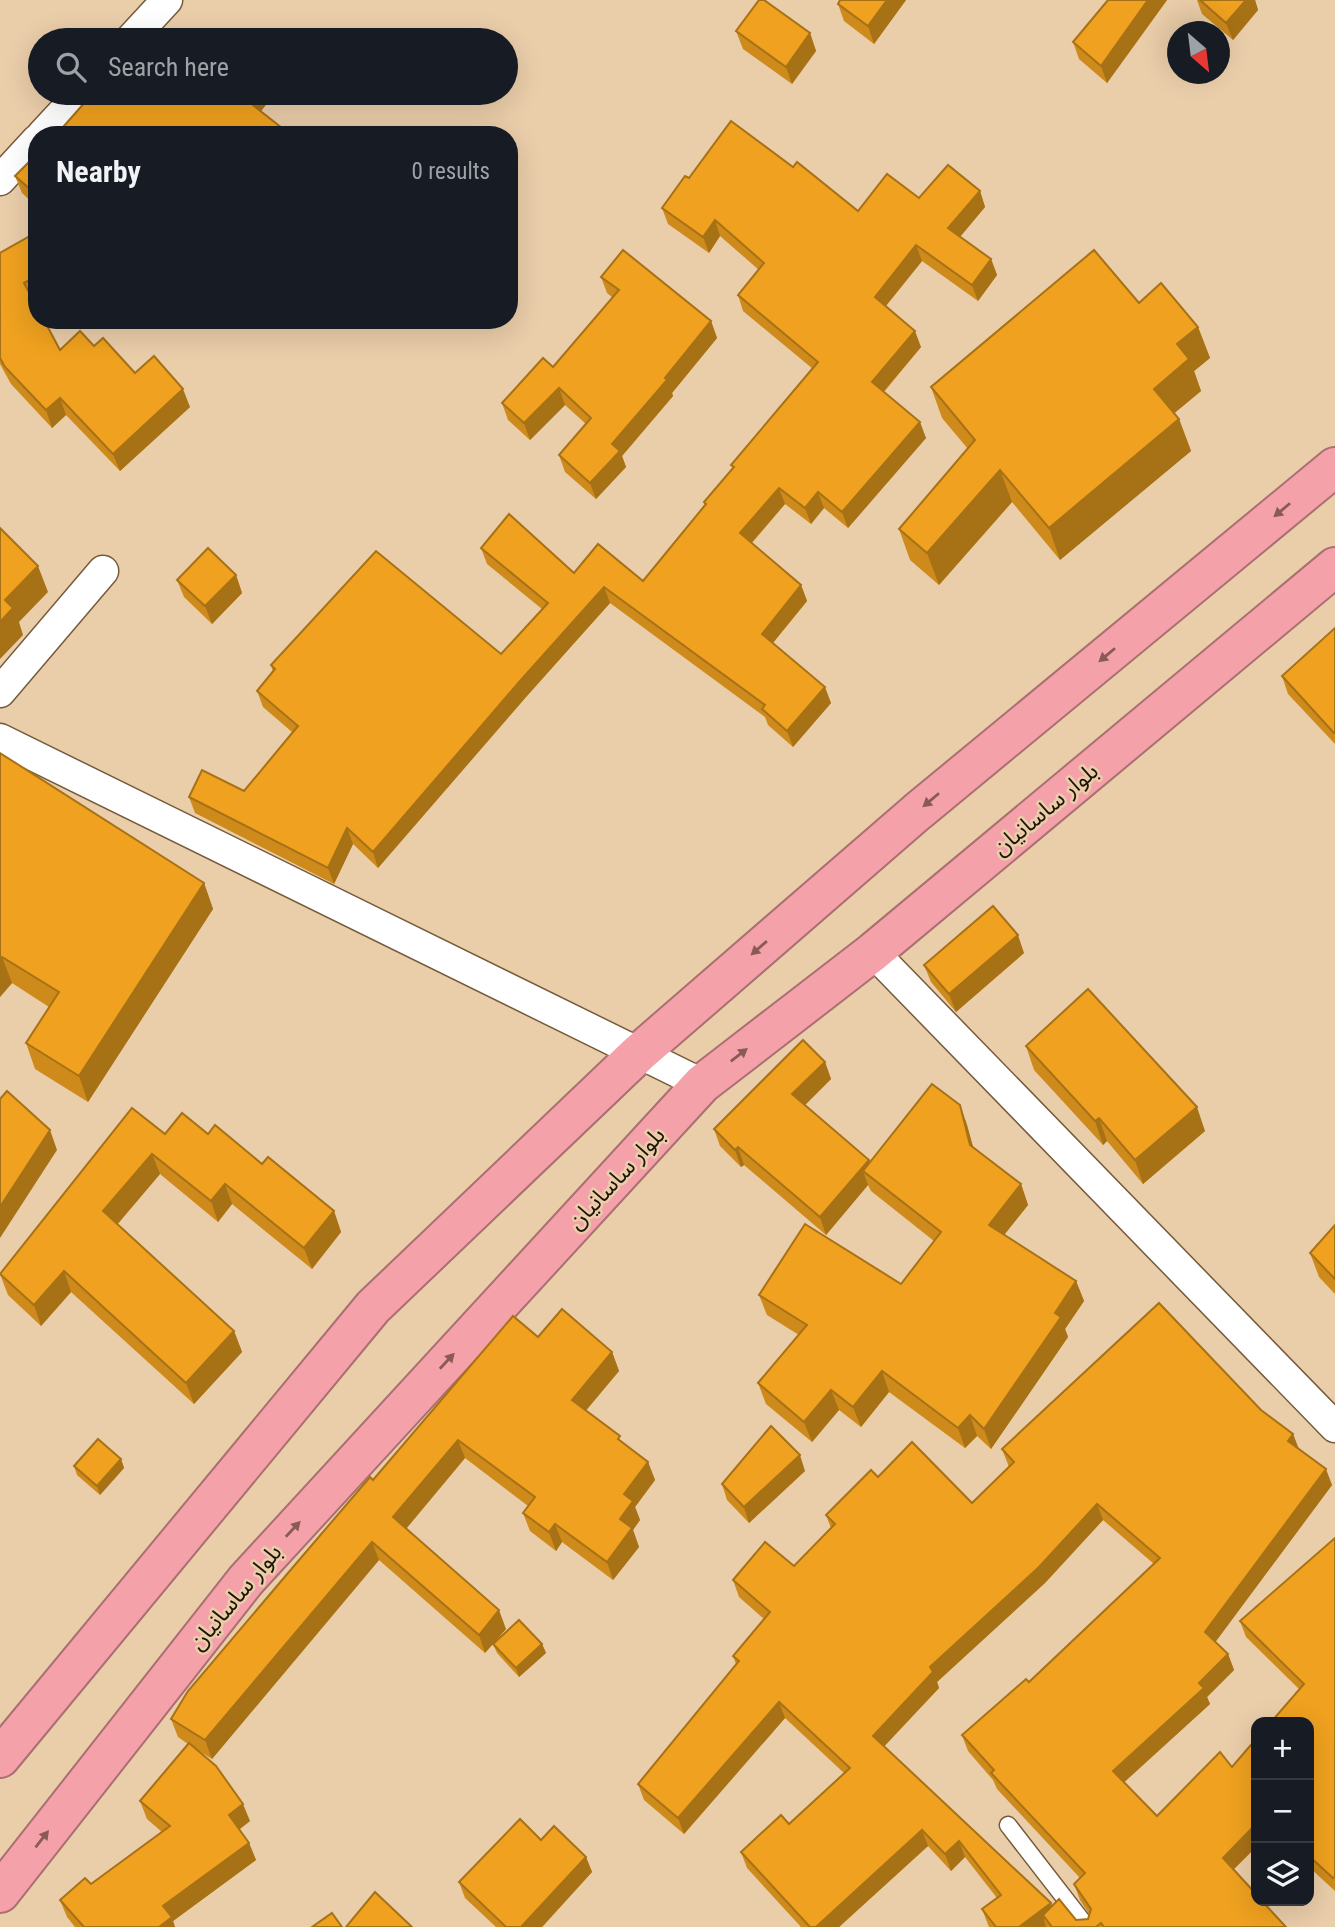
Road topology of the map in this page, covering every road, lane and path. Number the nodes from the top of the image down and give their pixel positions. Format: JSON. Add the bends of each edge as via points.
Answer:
{"nodes":[{"id":1,"x":167,"y":0,"type":"edge"},
{"id":2,"x":141,"y":28,"type":"edge"},
{"id":3,"x":70,"y":105,"type":"edge"},
{"id":4,"x":50,"y":126,"type":"edge"},
{"id":5,"x":28,"y":150,"type":"edge"},
{"id":6,"x":0,"y":180,"type":"edge"},
{"id":7,"x":1335,"y":467,"type":"edge"},
{"id":8,"x":1335,"y":567,"type":"edge"},
{"id":9,"x":103,"y":571,"type":"dead end"},
{"id":10,"x":0,"y":692,"type":"edge"},
{"id":11,"x":0,"y":739,"type":"edge"},
{"id":12,"x":873,"y":952,"type":"junction"},
{"id":13,"x":639,"y":1053,"type":"junction"},
{"id":14,"x":702,"y":1084,"type":"junction"},
{"id":15,"x":1335,"y":1427,"type":"edge"},
{"id":16,"x":0,"y":1758,"type":"edge"},
{"id":17,"x":1008,"y":1825,"type":"dead end"},
{"id":18,"x":0,"y":1893,"type":"edge"},
{"id":19,"x":1087,"y":1927,"type":"edge"}],
"edges":[{"from":1,"to":2,"type":"street"},
{"from":3,"to":4,"type":"street"},
{"from":5,"to":6,"type":"street"},
{"from":7,"to":13,"type":"highway","one_way":true,"via":[[917,812]]},
{"from":8,"to":12,"type":"highway","name":"بلوار ساسانیان"},
{"from":9,"to":10,"type":"street"},
{"from":11,"to":13,"type":"street"},
{"from":14,"to":12,"type":"highway","name":"بلوار ساسانیان","one_way":true},
{"from":12,"to":15,"type":"street"},
{"from":13,"to":14,"type":"street"},
{"from":13,"to":16,"type":"highway","via":[[373,1307]]},
{"from":18,"to":14,"type":"highway","name":"بلوار ساسانیان","one_way":true,"via":[[246,1580]]},
{"from":17,"to":19,"type":"lane"}]}
